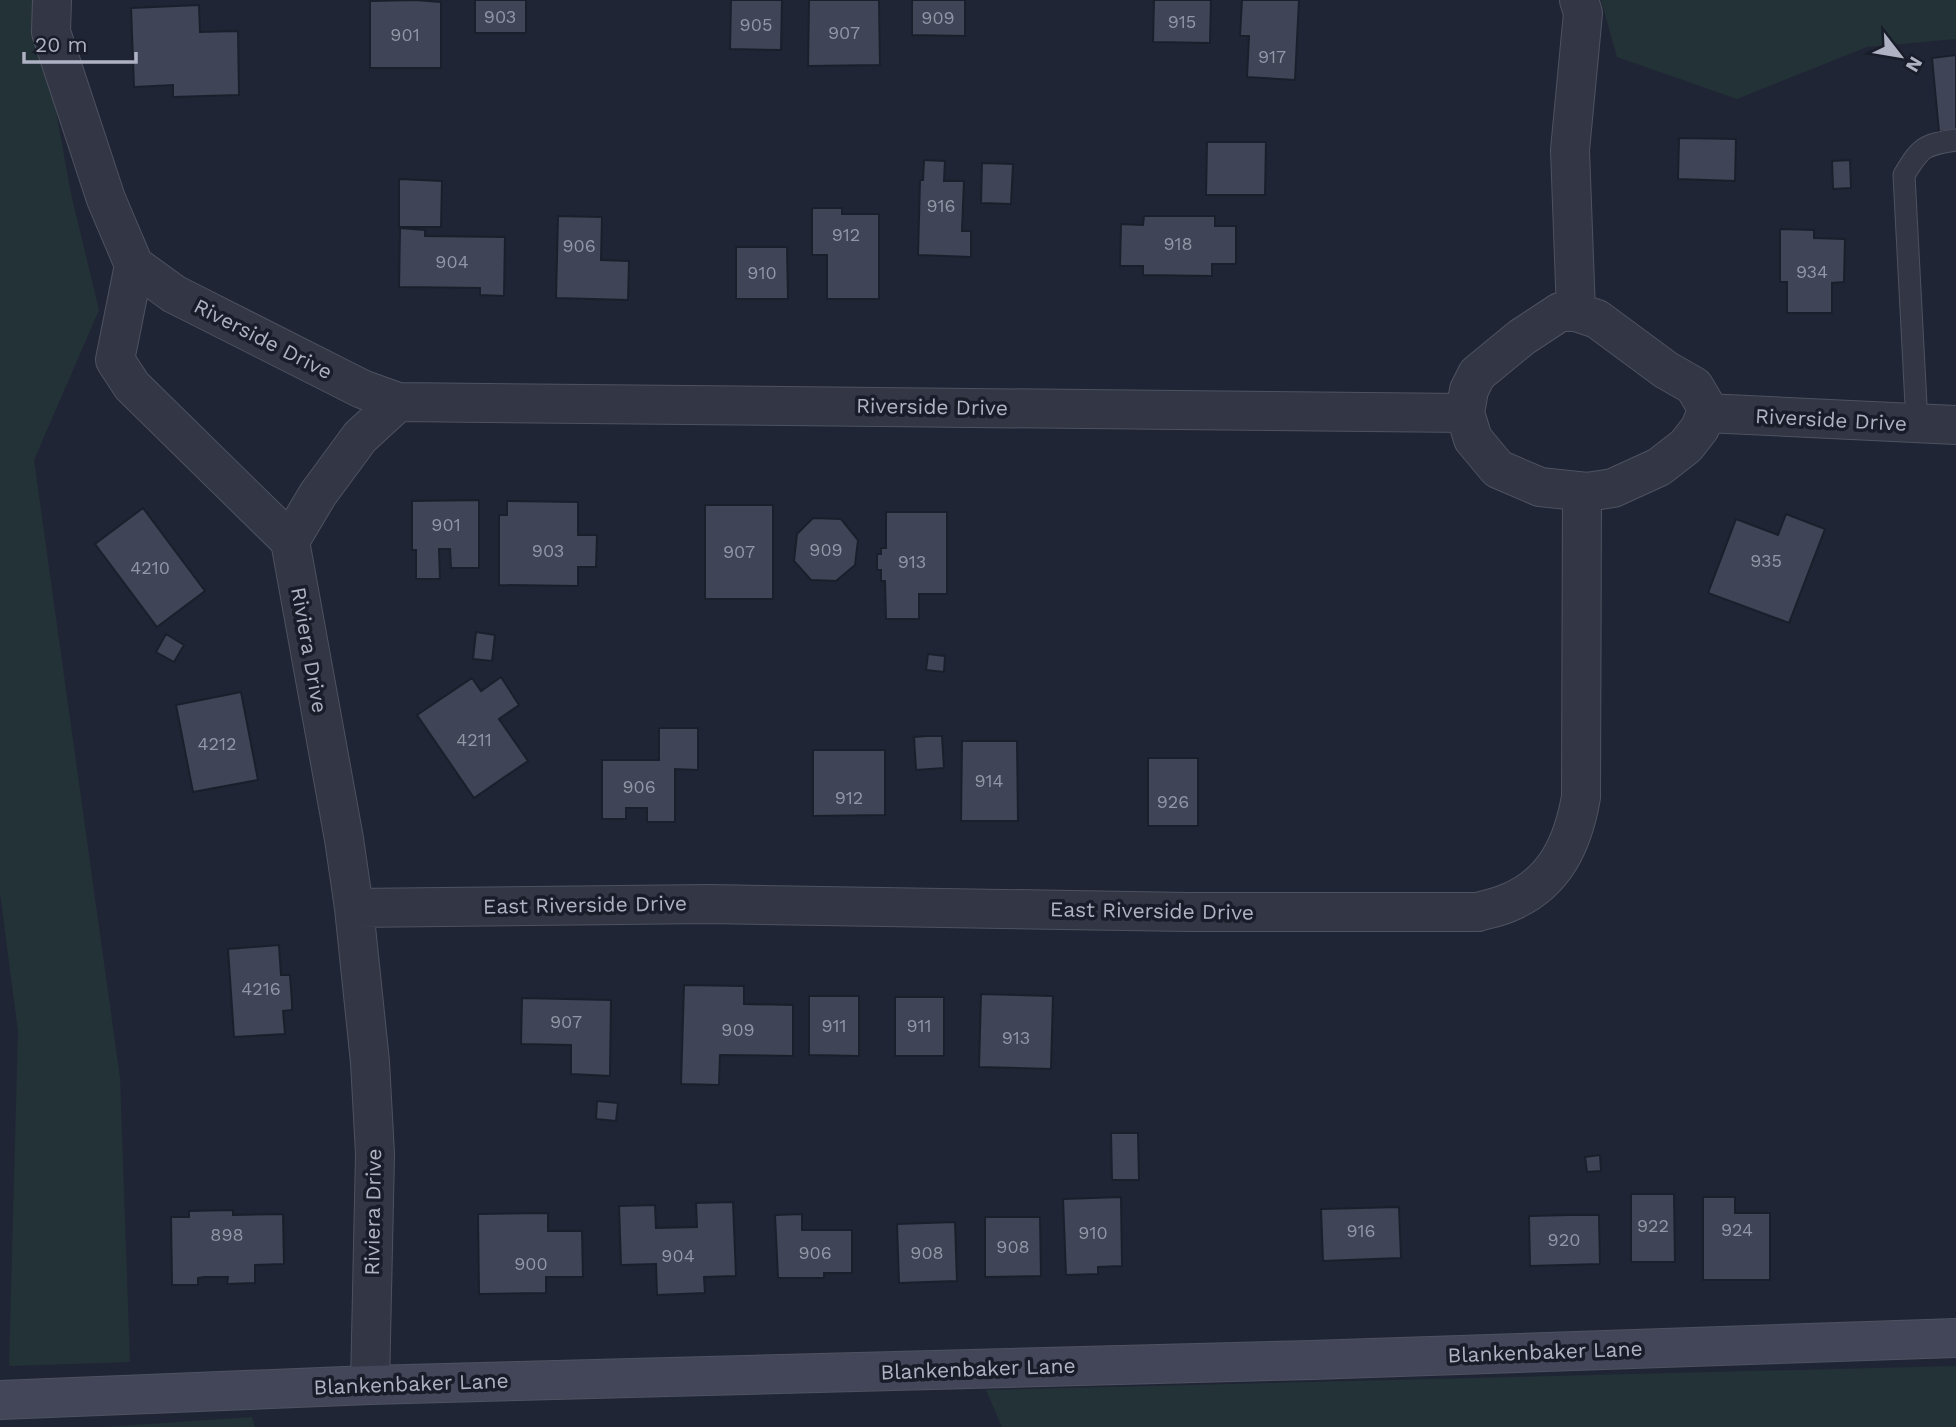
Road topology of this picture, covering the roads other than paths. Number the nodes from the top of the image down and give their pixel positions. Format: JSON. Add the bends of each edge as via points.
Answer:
{"nodes":[{"id":1,"x":52,"y":0,"type":"edge"},
{"id":2,"x":1579,"y":0,"type":"edge"},
{"id":3,"x":1956,"y":141,"type":"edge"},
{"id":4,"x":134,"y":265,"type":"junction"},
{"id":5,"x":1576,"y":312,"type":"junction"},
{"id":6,"x":398,"y":402,"type":"junction"},
{"id":7,"x":1465,"y":412,"type":"junction"},
{"id":8,"x":1706,"y":413,"type":"junction"},
{"id":9,"x":1917,"y":424,"type":"junction"},
{"id":10,"x":1956,"y":425,"type":"edge"},
{"id":11,"x":1581,"y":492,"type":"junction"},
{"id":12,"x":290,"y":541,"type":"junction"},
{"id":13,"x":354,"y":908,"type":"junction"},
{"id":14,"x":1956,"y":1338,"type":"edge"},
{"id":15,"x":370,"y":1385,"type":"junction"},
{"id":16,"x":0,"y":1400,"type":"edge"}],
"edges":[{"from":1,"to":4,"type":"street","via":[[51,32],[106,200]]},
{"from":2,"to":5,"type":"street","via":[[1583,13],[1570,149]]},
{"from":3,"to":9,"type":"lane","via":[[1931,144],[1918,153],[1904,175]]},
{"from":4,"to":6,"type":"street","name":"Riverside Drive","via":[[174,293],[362,389]]},
{"from":4,"to":12,"type":"street","via":[[115,360],[132,386]]},
{"from":5,"to":7,"type":"street","via":[[1560,312],[1477,374]]},
{"from":5,"to":8,"type":"street","via":[[1597,319],[1694,386]]},
{"from":6,"to":7,"type":"street","name":"Riverside Drive"},
{"from":6,"to":12,"type":"street","via":[[360,437]]},
{"from":7,"to":11,"type":"street","via":[[1473,439],[1498,469],[1540,487]]},
{"from":8,"to":9,"type":"street","name":"Riverside Drive"},
{"from":8,"to":11,"type":"street","via":[[1686,446],[1659,467],[1614,488]]},
{"from":9,"to":10,"type":"street","name":"Riverside Drive"},
{"from":11,"to":13,"type":"street","name":"East Riverside Drive","via":[[1581,797],[1576,828],[1561,859],[1539,884],[1510,902],[1478,912],[709,904]]},
{"from":12,"to":13,"type":"street","name":"Riviera Drive"},
{"from":13,"to":15,"type":"street","name":"Riviera Drive","via":[[375,1154]]},
{"from":14,"to":15,"type":"street","name":"Blankenbaker Lane"},
{"from":15,"to":16,"type":"street","name":"Blankenbaker Lane"}]}
